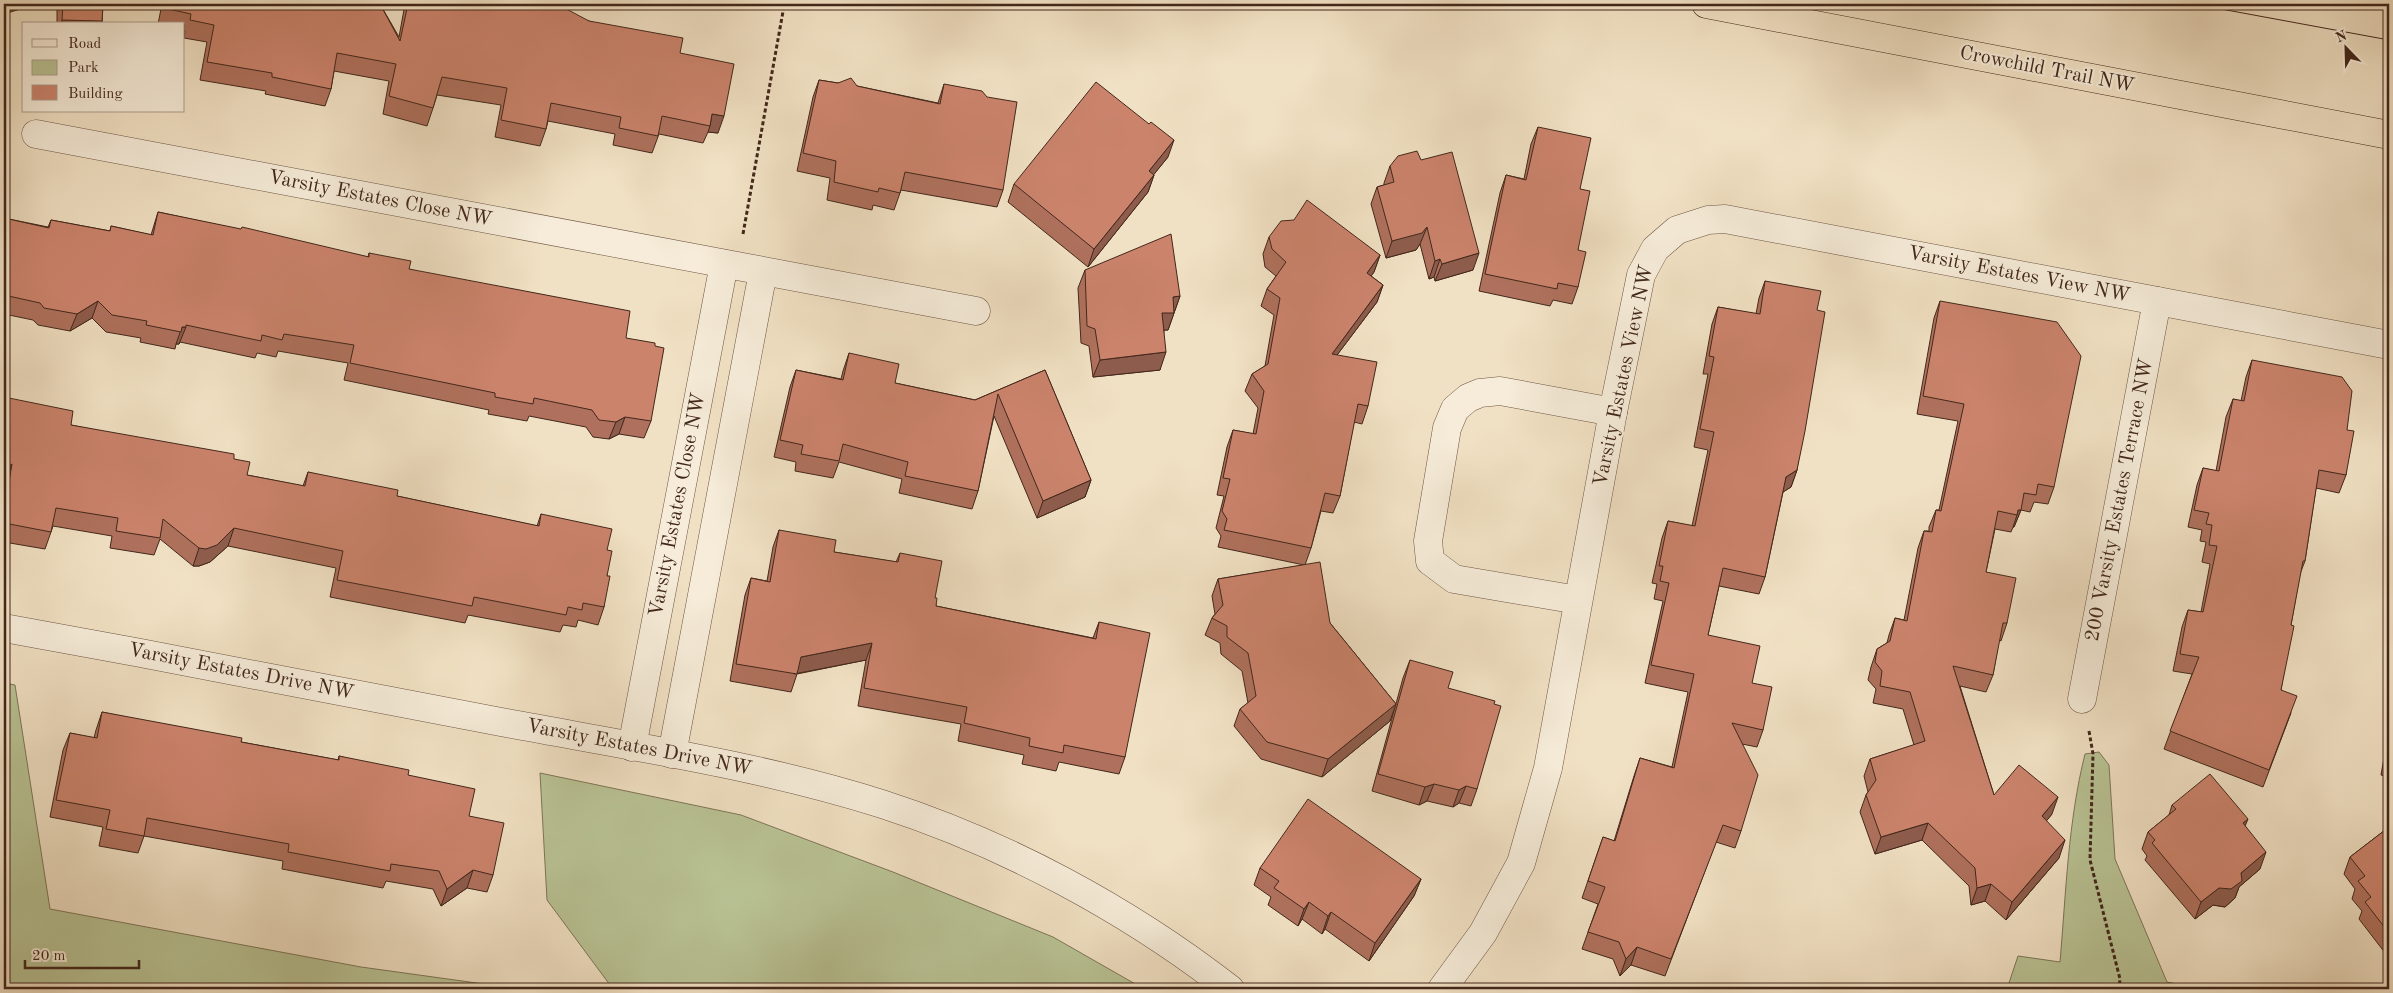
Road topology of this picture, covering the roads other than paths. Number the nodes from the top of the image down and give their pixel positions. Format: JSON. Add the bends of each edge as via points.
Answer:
{"nodes":[{"id":1,"x":1706,"y":4,"type":"edge"},
{"id":2,"x":36,"y":134,"type":"dead end"},
{"id":3,"x":2389,"y":135,"type":"edge"},
{"id":4,"x":742,"y":268,"type":"junction"},
{"id":5,"x":2157,"y":301,"type":"junction"},
{"id":6,"x":976,"y":311,"type":"dead end"},
{"id":7,"x":2389,"y":345,"type":"edge"},
{"id":8,"x":1613,"y":412,"type":"junction"},
{"id":9,"x":1578,"y":600,"type":"junction"},
{"id":10,"x":4,"y":628,"type":"edge"},
{"id":11,"x":2082,"y":699,"type":"road end"},
{"id":12,"x":632,"y":747,"type":"junction"},
{"id":13,"x":672,"y":754,"type":"junction"},
{"id":14,"x":1230,"y":989,"type":"edge"},
{"id":15,"x":1442,"y":989,"type":"edge"}],
"edges":[{"from":1,"to":3,"type":"highway","name":"Crowchild Trail NW"},
{"from":2,"to":4,"type":"street","name":"Varsity Estates Close NW"},
{"from":4,"to":6,"type":"street","name":"Varsity Estates Close NW"},
{"from":4,"to":12,"type":"street","name":"Varsity Estates Close NW"},
{"from":4,"to":13,"type":"street","name":"Varsity Estates Close NW"},
{"from":5,"to":7,"type":"street","name":"Varsity Estates View NW"},
{"from":5,"to":8,"type":"street","name":"Varsity Estates View NW","via":[[1726,219],[1708,220],[1677,230],[1648,259],[1641,275]]},
{"from":5,"to":11,"type":"street","name":"200 Varsity Estates Terrace NW"},
{"from":8,"to":9,"type":"street","name":"Varsity Estates View NW"},
{"from":8,"to":9,"type":"street","via":[[1500,391],[1468,398],[1455,409],[1447,428],[1428,541],[1430,561],[1454,579]]},
{"from":9,"to":15,"type":"street","name":"Varsity Estates View NW","via":[[1548,768],[1521,863],[1483,933]]},
{"from":10,"to":12,"type":"street","name":"Varsity Estates Drive NW"},
{"from":12,"to":13,"type":"street","name":"Varsity Estates Drive NW"},
{"from":13,"to":14,"type":"street","name":"Varsity Estates Drive NW","via":[[835,790],[925,820],[983,844],[1030,864],[1109,908]]}]}
